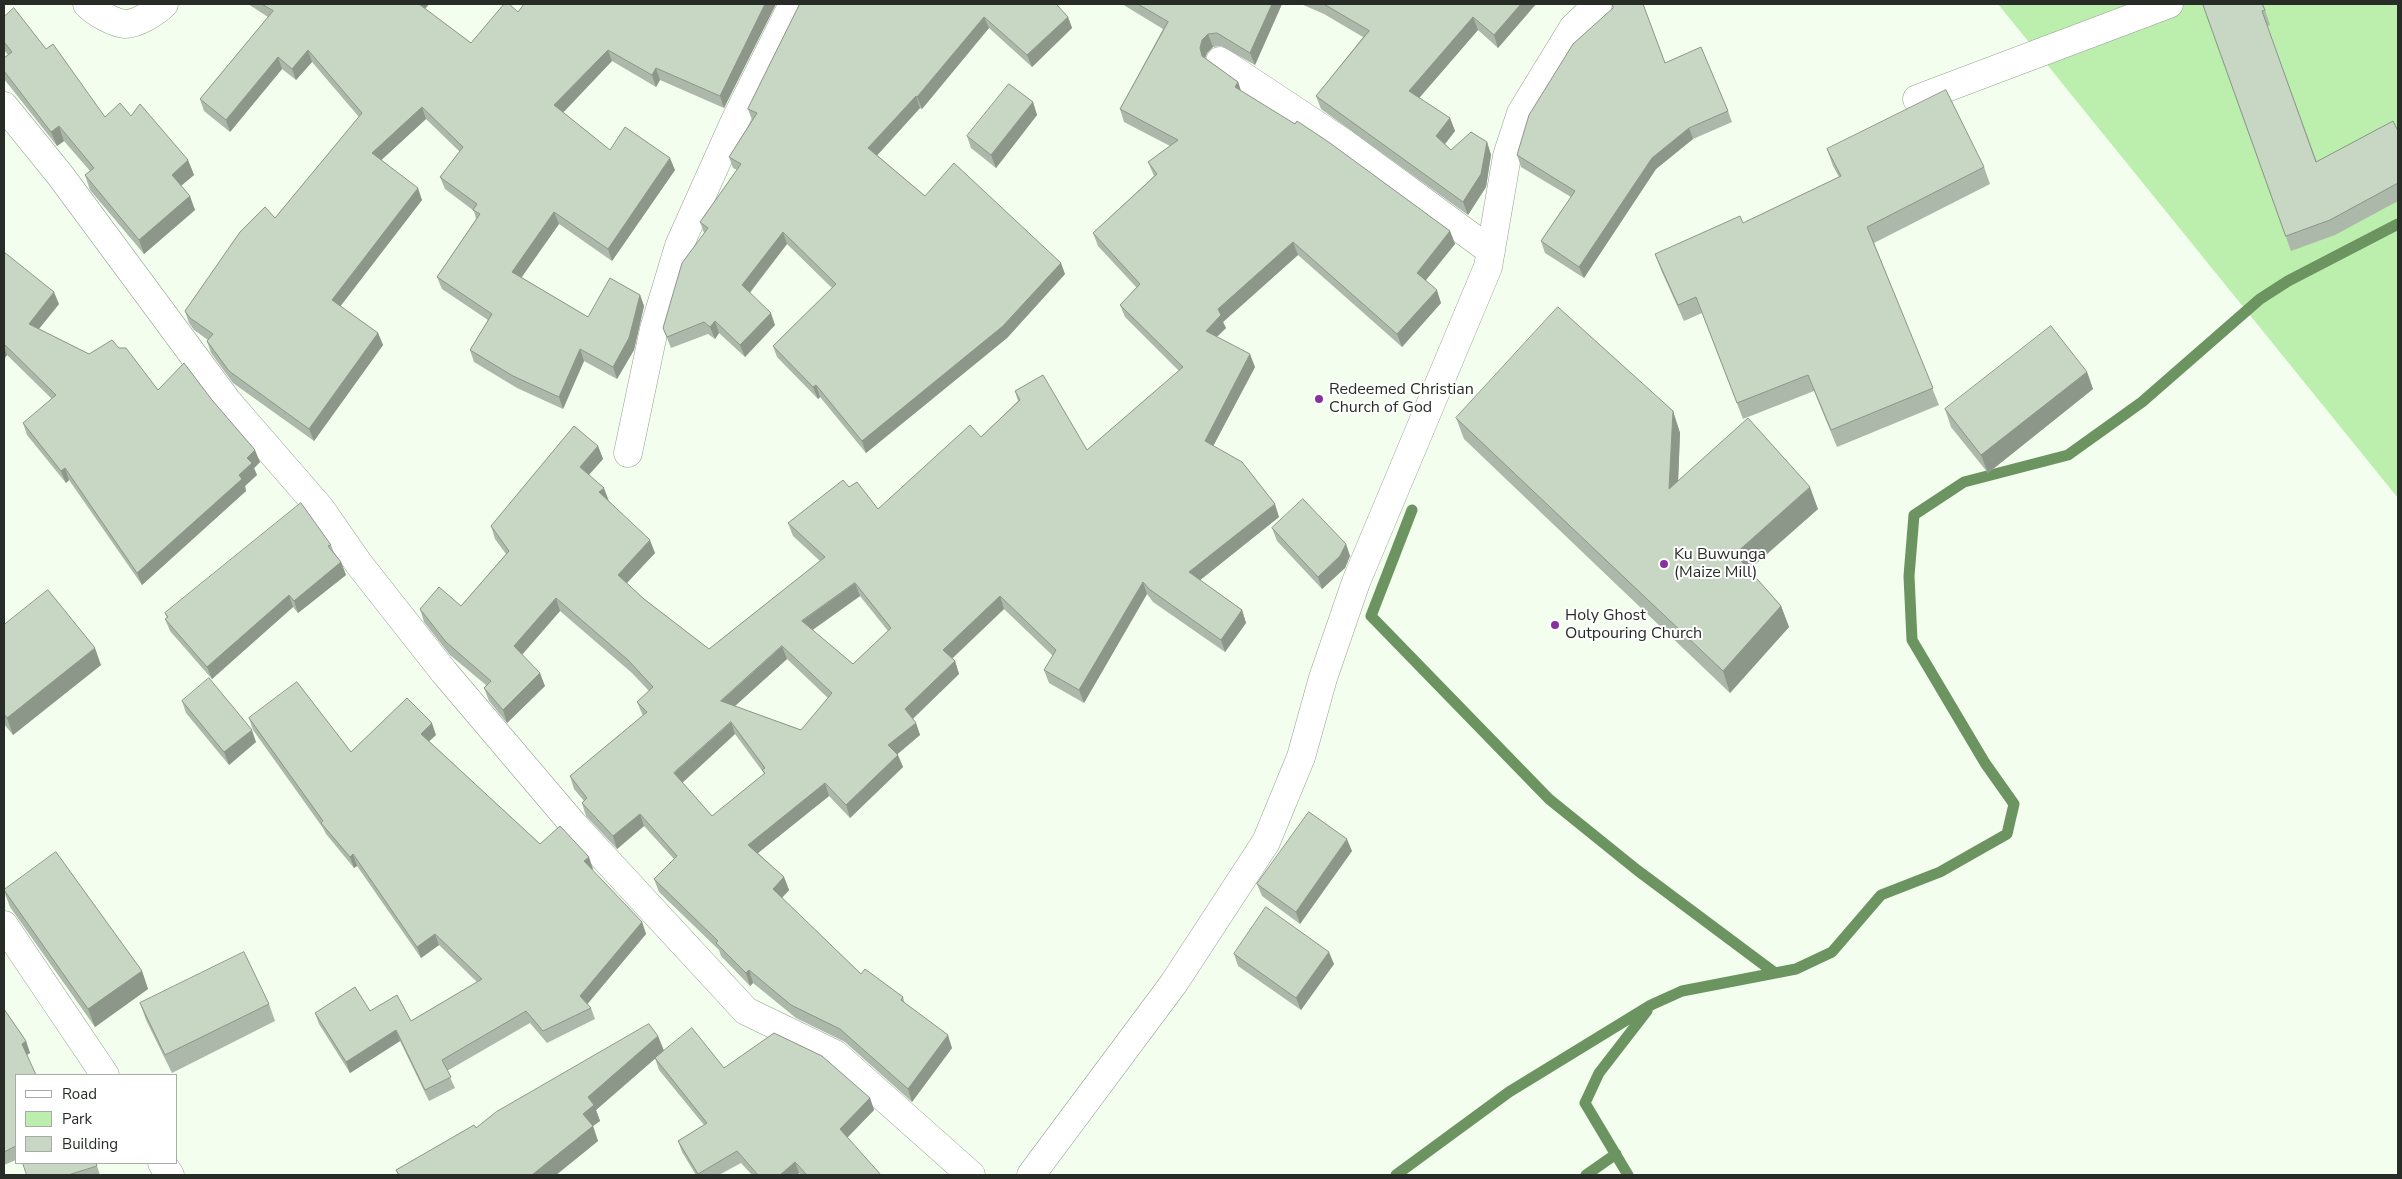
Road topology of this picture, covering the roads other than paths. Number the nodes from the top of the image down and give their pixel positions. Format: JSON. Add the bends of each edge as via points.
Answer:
{"nodes":[{"id":1,"x":87,"y":4,"type":"edge"},
{"id":2,"x":164,"y":4,"type":"edge"},
{"id":3,"x":793,"y":4,"type":"edge"},
{"id":4,"x":1598,"y":4,"type":"edge"},
{"id":5,"x":2169,"y":4,"type":"edge"},
{"id":6,"x":1220,"y":61,"type":"dead end"},
{"id":7,"x":1917,"y":99,"type":"dead end"},
{"id":8,"x":4,"y":106,"type":"edge"},
{"id":9,"x":1491,"y":251,"type":"junction"},
{"id":10,"x":628,"y":453,"type":"dead end"},
{"id":11,"x":4,"y":925,"type":"edge"},
{"id":12,"x":104,"y":1074,"type":"edge"},
{"id":13,"x":163,"y":1164,"type":"edge"},
{"id":14,"x":170,"y":1175,"type":"edge"},
{"id":15,"x":971,"y":1175,"type":"edge"},
{"id":16,"x":1031,"y":1175,"type":"edge"}],
"edges":[{"from":1,"to":2,"type":"street","via":[[94,12],[125,24],[154,14]]},
{"from":3,"to":10,"type":"street","via":[[734,123],[679,246],[654,329]]},
{"from":4,"to":9,"type":"street","via":[[1572,28],[1521,113],[1507,156]]},
{"from":5,"to":7,"type":"street"},
{"from":6,"to":9,"type":"street","via":[[1344,143]]},
{"from":8,"to":15,"type":"street","via":[[60,175],[228,402],[320,508],[359,564],[444,672],[573,824],[746,1011],[835,1054]]},
{"from":9,"to":16,"type":"street","via":[[1488,267],[1356,582],[1323,678],[1301,757],[1266,842],[1174,983]]},
{"from":11,"to":12,"type":"street"},
{"from":13,"to":14,"type":"street"}]}
